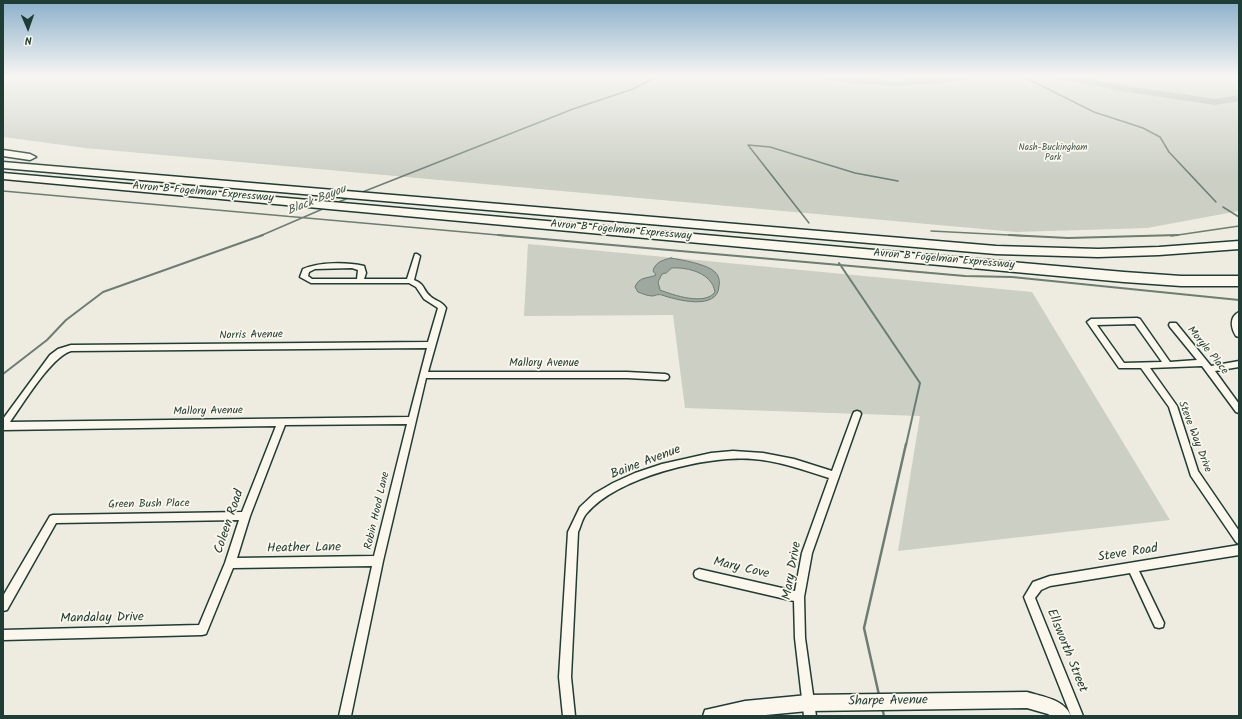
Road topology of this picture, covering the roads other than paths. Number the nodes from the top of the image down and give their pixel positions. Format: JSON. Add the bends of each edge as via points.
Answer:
{"nodes":[{"id":1,"x":3,"y":155,"type":"edge"},
{"id":2,"x":3,"y":164,"type":"edge"},
{"id":3,"x":3,"y":176,"type":"edge"},
{"id":4,"x":3,"y":185,"type":"edge"},
{"id":5,"x":320,"y":192,"type":"junction"},
{"id":6,"x":295,"y":205,"type":"junction"},
{"id":7,"x":1239,"y":240,"type":"edge"},
{"id":8,"x":1239,"y":245,"type":"edge"},
{"id":9,"x":1220,"y":246,"type":"junction"},
{"id":10,"x":416,"y":256,"type":"dead end"},
{"id":11,"x":1239,"y":280,"type":"edge"},
{"id":12,"x":360,"y":281,"type":"junction"},
{"id":13,"x":410,"y":281,"type":"junction"},
{"id":14,"x":1181,"y":282,"type":"junction"},
{"id":15,"x":1239,"y":287,"type":"edge"},
{"id":16,"x":1239,"y":315,"type":"edge"},
{"id":17,"x":1172,"y":325,"type":"dead end"},
{"id":18,"x":1239,"y":334,"type":"edge"},
{"id":19,"x":432,"y":345,"type":"junction"},
{"id":20,"x":1239,"y":364,"type":"edge"},
{"id":21,"x":1143,"y":365,"type":"junction"},
{"id":22,"x":1168,"y":365,"type":"junction"},
{"id":23,"x":1207,"y":366,"type":"junction"},
{"id":24,"x":423,"y":375,"type":"junction"},
{"id":25,"x":665,"y":377,"type":"dead end"},
{"id":26,"x":1239,"y":410,"type":"edge"},
{"id":27,"x":857,"y":414,"type":"dead end"},
{"id":28,"x":412,"y":420,"type":"junction"},
{"id":29,"x":282,"y":422,"type":"junction"},
{"id":30,"x":3,"y":426,"type":"edge"},
{"id":31,"x":834,"y":476,"type":"junction"},
{"id":32,"x":245,"y":516,"type":"junction"},
{"id":33,"x":1239,"y":539,"type":"edge"},
{"id":34,"x":1239,"y":550,"type":"edge"},
{"id":35,"x":378,"y":561,"type":"junction"},
{"id":36,"x":230,"y":563,"type":"junction"},
{"id":37,"x":1132,"y":567,"type":"junction"},
{"id":38,"x":699,"y":574,"type":"dead end"},
{"id":39,"x":799,"y":597,"type":"junction"},
{"id":40,"x":1029,"y":597,"type":"joint"},
{"id":41,"x":3,"y":606,"type":"edge"},
{"id":42,"x":1159,"y":623,"type":"dead end"},
{"id":43,"x":202,"y":630,"type":"joint"},
{"id":44,"x":3,"y":635,"type":"edge"},
{"id":45,"x":809,"y":710,"type":"edge"},
{"id":46,"x":345,"y":716,"type":"edge"},
{"id":47,"x":569,"y":716,"type":"edge"},
{"id":48,"x":711,"y":716,"type":"edge"},
{"id":49,"x":1063,"y":716,"type":"edge"},
{"id":50,"x":1077,"y":716,"type":"edge"}],
"edges":[{"from":1,"to":5,"type":"highway","via":[[261,180],[294,184]]},
{"from":2,"to":5,"type":"highway","name":"Avron B Fogelman Expressway"},
{"from":3,"to":6,"type":"highway","name":"Avron B Fogelman Expressway"},
{"from":4,"to":6,"type":"highway","via":[[188,201]]},
{"from":5,"to":9,"type":"highway","name":"Avron B Fogelman Expressway","via":[[996,250],[1104,253]]},
{"from":6,"to":14,"type":"highway","name":"Avron B Fogelman Expressway","via":[[353,207]]},
{"from":7,"to":9,"type":"highway"},
{"from":8,"to":9,"type":"highway","name":"Avron B Fogelman Expressway"},
{"from":10,"to":13,"type":"street"},
{"from":11,"to":14,"type":"highway","name":"Avron B Fogelman Expressway"},
{"from":12,"to":12,"type":"street","via":[[361,268],[352,266],[314,266],[306,271],[304,277],[315,281]]},
{"from":12,"to":13,"type":"street"},
{"from":13,"to":19,"type":"street","name":"Robin Hood Lane","via":[[419,284],[425,297],[442,308]]},
{"from":14,"to":15,"type":"highway"},
{"from":16,"to":18,"type":"street","via":[[1235,320],[1235,330]]},
{"from":17,"to":23,"type":"street","name":"Moryle Place"},
{"from":19,"to":24,"type":"street","name":"Robin Hood Lane"},
{"from":19,"to":30,"type":"street","name":"Norris Avenue","via":[[71,348],[54,355]]},
{"from":20,"to":23,"type":"street"},
{"from":21,"to":22,"type":"street"},
{"from":21,"to":22,"type":"street","via":[[1122,366],[1091,322],[1137,322]]},
{"from":21,"to":33,"type":"street","name":"Steve Way Drive","via":[[1173,406],[1194,473]]},
{"from":22,"to":23,"type":"street"},
{"from":23,"to":26,"type":"street","name":"Moryle Place"},
{"from":24,"to":25,"type":"street","name":"Mallory Avenue"},
{"from":24,"to":28,"type":"street","name":"Robin Hood Lane"},
{"from":27,"to":31,"type":"street","name":"Mary Drive"},
{"from":28,"to":29,"type":"street","name":"Mallory Avenue"},
{"from":28,"to":35,"type":"street","name":"Robin Hood Lane"},
{"from":29,"to":30,"type":"street","name":"Mallory Avenue"},
{"from":29,"to":32,"type":"street","name":"Coleen Road"},
{"from":31,"to":39,"type":"street","name":"Mary Drive","via":[[807,553]]},
{"from":31,"to":47,"type":"street","name":"Baine Avenue","via":[[782,459],[751,454],[712,456],[684,461],[634,479],[599,496],[582,512],[573,532],[565,677]]},
{"from":32,"to":36,"type":"street","name":"Coleen Road"},
{"from":32,"to":41,"type":"street","name":"Green Bush Place","via":[[53,519]]},
{"from":34,"to":37,"type":"street","name":"Steve Road"},
{"from":35,"to":36,"type":"street","name":"Heather Lane"},
{"from":35,"to":46,"type":"street","name":"Robin Hood Lane"},
{"from":36,"to":43,"type":"street","name":"Coleen Road"},
{"from":37,"to":40,"type":"street","name":"Steve Road","via":[[1050,581],[1037,586]]},
{"from":37,"to":42,"type":"street"},
{"from":38,"to":39,"type":"street","name":"Mary Cove"},
{"from":39,"to":45,"type":"street","name":"Mary Drive","via":[[800,638]]},
{"from":40,"to":50,"type":"street","name":"Ellsworth Street"},
{"from":43,"to":44,"type":"street","name":"Mandalay Drive"},
{"from":45,"to":48,"type":"street","name":"Sharpe Avenue","via":[[745,709]]},
{"from":45,"to":49,"type":"street","name":"Sharpe Avenue","via":[[1027,700],[1052,707]]}]}
